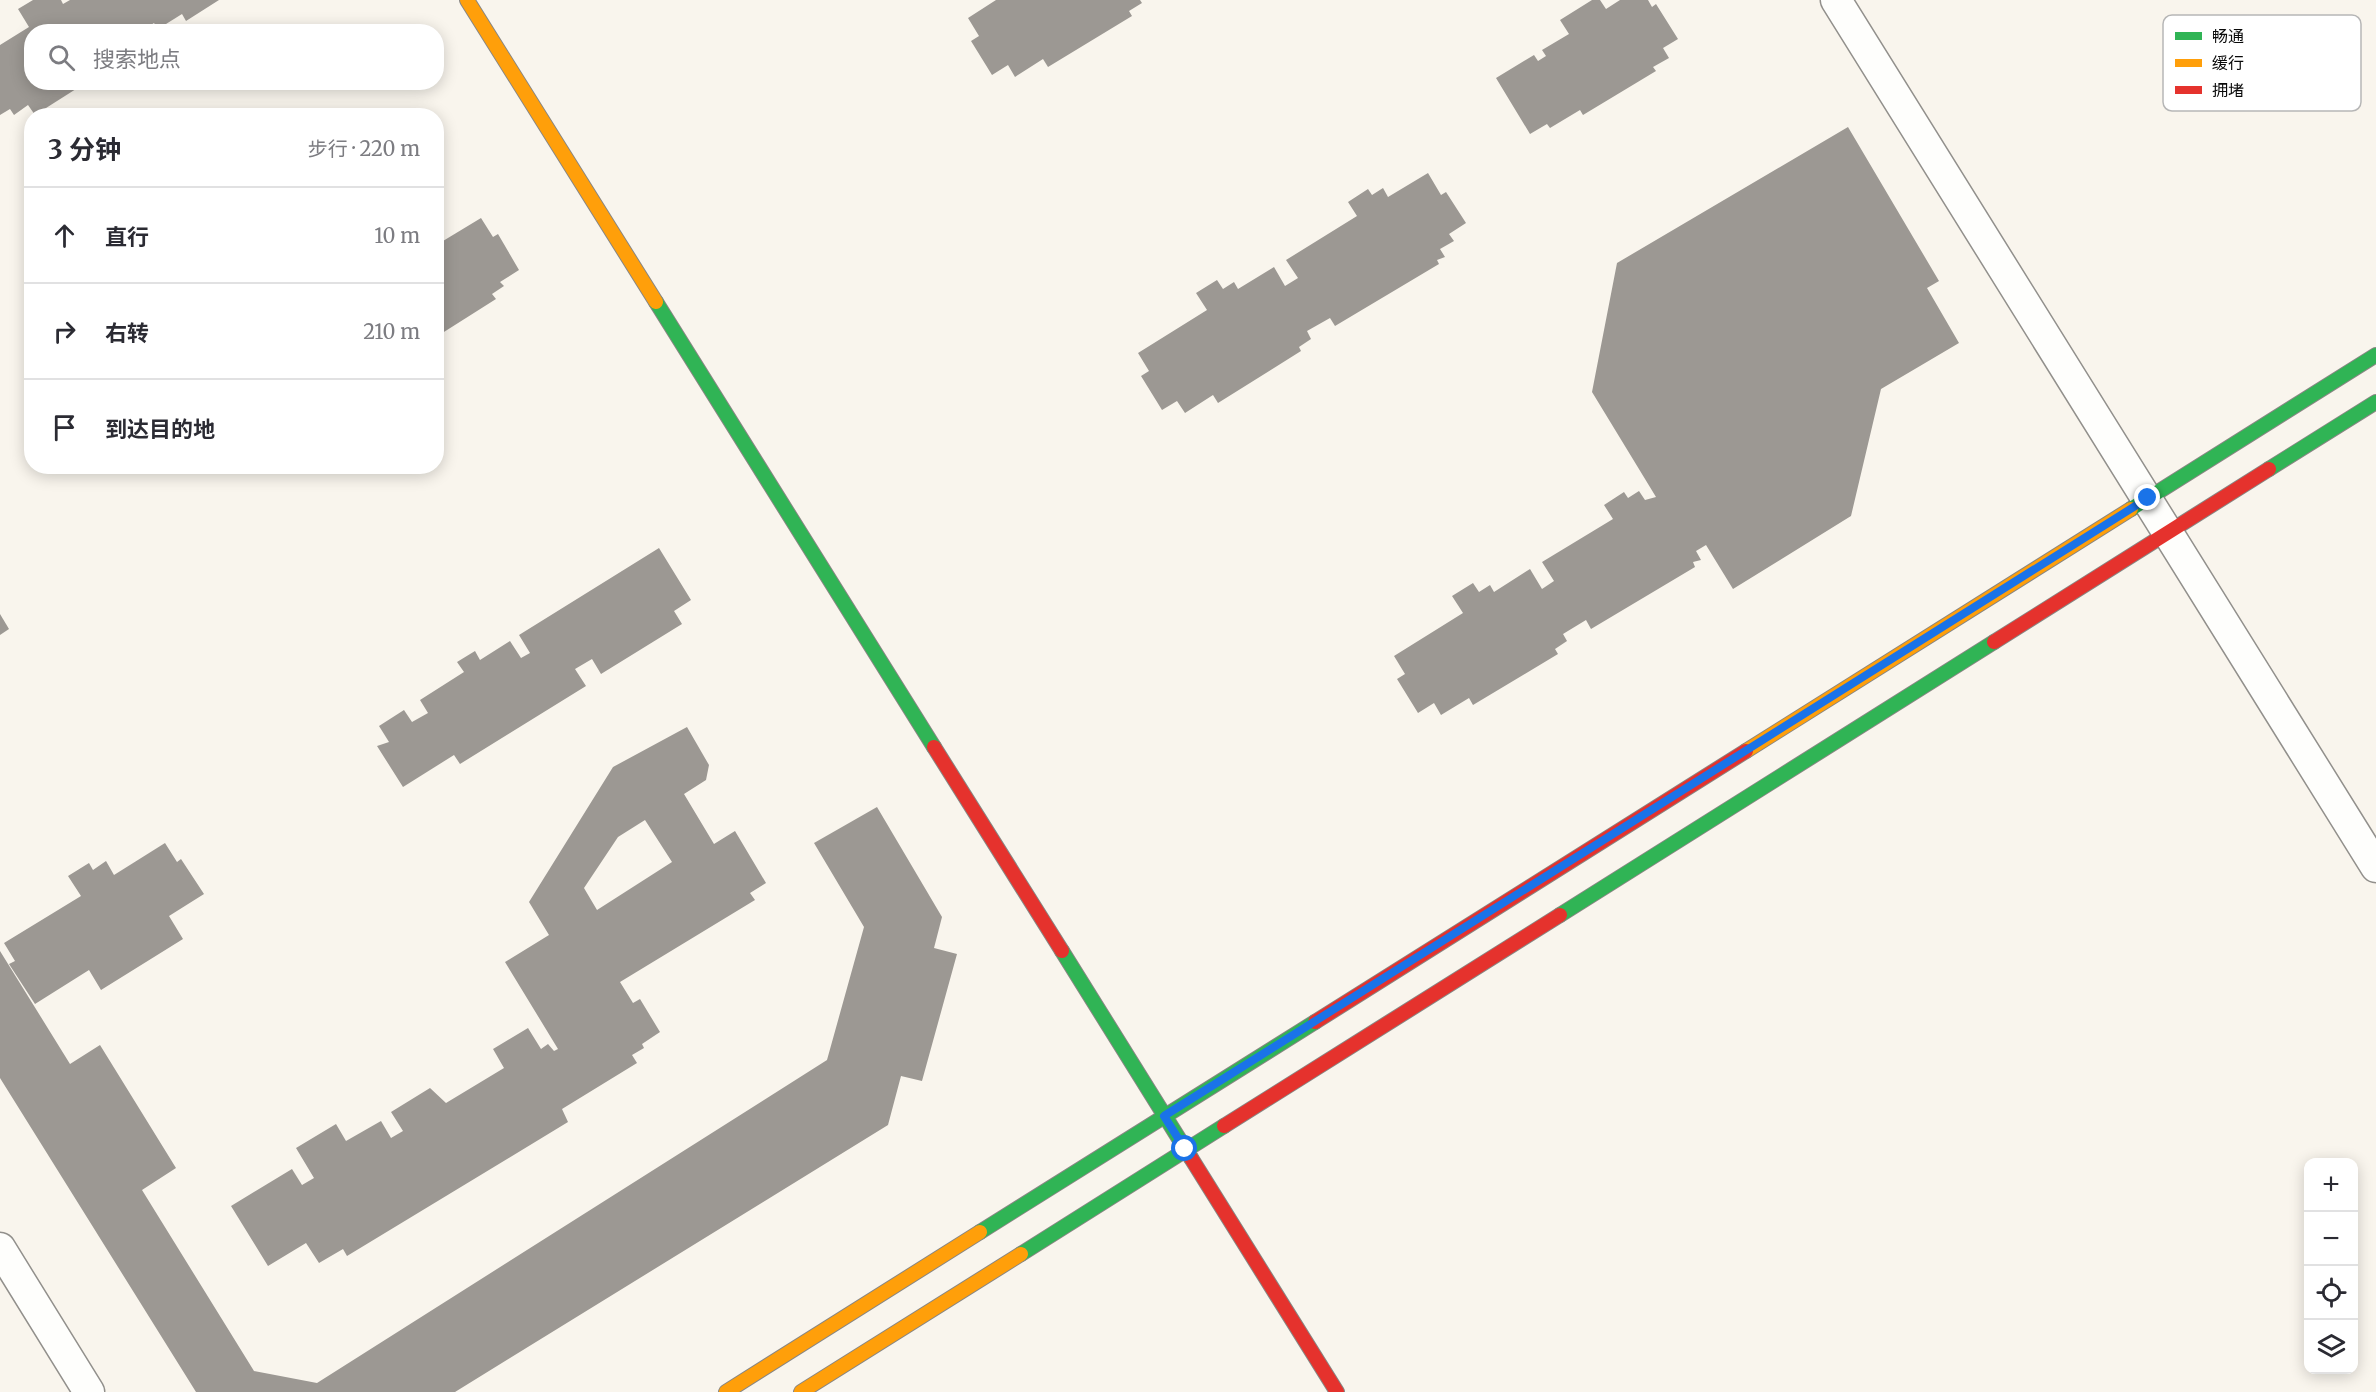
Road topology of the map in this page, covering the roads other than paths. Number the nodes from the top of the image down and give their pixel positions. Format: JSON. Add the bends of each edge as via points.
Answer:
{"nodes":[{"id":1,"x":466,"y":0,"type":"edge"},
{"id":2,"x":1836,"y":0,"type":"edge"},
{"id":3,"x":2376,"y":355,"type":"edge"},
{"id":4,"x":2376,"y":402,"type":"edge"},
{"id":5,"x":2148,"y":498,"type":"junction"},
{"id":6,"x":2169,"y":532,"type":"junction"},
{"id":7,"x":2376,"y":867,"type":"edge"},
{"id":8,"x":1164,"y":1116,"type":"junction"},
{"id":9,"x":1185,"y":1149,"type":"junction"},
{"id":10,"x":0,"y":1248,"type":"edge"},
{"id":11,"x":89,"y":1392,"type":"edge"},
{"id":12,"x":726,"y":1392,"type":"edge"},
{"id":13,"x":801,"y":1392,"type":"edge"},
{"id":14,"x":1337,"y":1392,"type":"edge"}],
"edges":[{"from":1,"to":8,"type":"street"},
{"from":2,"to":5,"type":"street"},
{"from":3,"to":5,"type":"street"},
{"from":4,"to":6,"type":"street"},
{"from":5,"to":6,"type":"street"},
{"from":5,"to":8,"type":"street"},
{"from":6,"to":7,"type":"street"},
{"from":6,"to":9,"type":"street"},
{"from":8,"to":9,"type":"street"},
{"from":8,"to":12,"type":"street"},
{"from":9,"to":13,"type":"street"},
{"from":9,"to":14,"type":"street"},
{"from":10,"to":11,"type":"street"}]}
